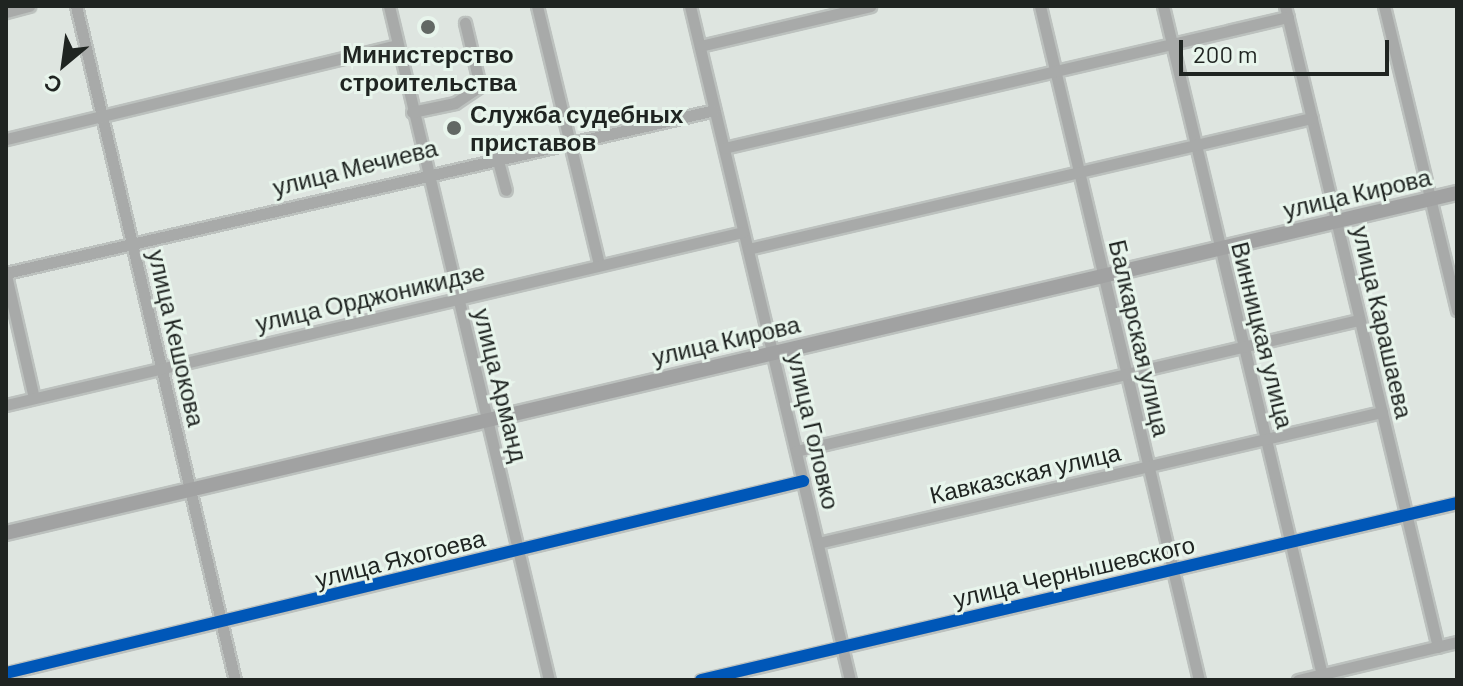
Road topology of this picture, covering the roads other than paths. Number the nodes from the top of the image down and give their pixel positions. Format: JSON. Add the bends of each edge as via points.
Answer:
{"nodes":[{"id":1,"x":29,"y":6,"type":"edge"},
{"id":2,"x":76,"y":6,"type":"edge"},
{"id":3,"x":389,"y":6,"type":"edge"},
{"id":4,"x":537,"y":6,"type":"edge"},
{"id":5,"x":690,"y":6,"type":"edge"},
{"id":6,"x":870,"y":6,"type":"edge"},
{"id":7,"x":1040,"y":6,"type":"edge"},
{"id":8,"x":1163,"y":6,"type":"edge"},
{"id":9,"x":1384,"y":6,"type":"edge"},
{"id":10,"x":6,"y":12,"type":"edge"},
{"id":11,"x":1286,"y":12,"type":"edge"},
{"id":12,"x":465,"y":23,"type":"dead end"},
{"id":13,"x":1172,"y":44,"type":"junction"},
{"id":14,"x":397,"y":45,"type":"junction"},
{"id":15,"x":700,"y":46,"type":"junction"},
{"id":16,"x":1055,"y":71,"type":"junction"},
{"id":17,"x":715,"y":110,"type":"junction"},
{"id":18,"x":412,"y":112,"type":"junction"},
{"id":19,"x":101,"y":116,"type":"junction"},
{"id":20,"x":1312,"y":118,"type":"junction"},
{"id":21,"x":6,"y":139,"type":"edge"},
{"id":22,"x":569,"y":142,"type":"junction"},
{"id":23,"x":1195,"y":145,"type":"junction"},
{"id":24,"x":724,"y":148,"type":"junction"},
{"id":25,"x":497,"y":157,"type":"junction"},
{"id":26,"x":426,"y":172,"type":"junction"},
{"id":27,"x":1079,"y":172,"type":"junction"},
{"id":28,"x":506,"y":190,"type":"dead end"},
{"id":29,"x":1457,"y":193,"type":"edge"},
{"id":30,"x":1430,"y":199,"type":"junction"},
{"id":31,"x":1336,"y":221,"type":"junction"},
{"id":32,"x":743,"y":232,"type":"junction"},
{"id":33,"x":133,"y":243,"type":"junction"},
{"id":34,"x":1218,"y":247,"type":"junction"},
{"id":35,"x":748,"y":249,"type":"junction"},
{"id":36,"x":599,"y":265,"type":"junction"},
{"id":37,"x":6,"y":274,"type":"edge"},
{"id":38,"x":1102,"y":275,"type":"junction"},
{"id":39,"x":458,"y":299,"type":"junction"},
{"id":40,"x":1457,"y":310,"type":"edge"},
{"id":41,"x":1358,"y":320,"type":"junction"},
{"id":42,"x":1244,"y":347,"type":"junction"},
{"id":43,"x":773,"y":352,"type":"junction"},
{"id":44,"x":161,"y":368,"type":"junction"},
{"id":45,"x":1126,"y":375,"type":"junction"},
{"id":46,"x":34,"y":398,"type":"junction"},
{"id":47,"x":6,"y":405,"type":"edge"},
{"id":48,"x":1382,"y":412,"type":"junction"},
{"id":49,"x":488,"y":420,"type":"junction"},
{"id":50,"x":1266,"y":441,"type":"junction"},
{"id":51,"x":796,"y":451,"type":"junction"},
{"id":52,"x":1148,"y":467,"type":"junction"},
{"id":53,"x":803,"y":481,"type":"junction"},
{"id":54,"x":189,"y":491,"type":"junction"},
{"id":55,"x":1457,"y":503,"type":"edge"},
{"id":56,"x":1406,"y":515,"type":"junction"},
{"id":57,"x":6,"y":533,"type":"edge"},
{"id":58,"x":1291,"y":542,"type":"junction"},
{"id":59,"x":818,"y":543,"type":"junction"},
{"id":60,"x":518,"y":552,"type":"junction"},
{"id":61,"x":1173,"y":570,"type":"junction"},
{"id":62,"x":222,"y":624,"type":"junction"},
{"id":63,"x":1457,"y":642,"type":"edge"},
{"id":64,"x":1438,"y":647,"type":"junction"},
{"id":65,"x":842,"y":648,"type":"junction"},
{"id":66,"x":6,"y":673,"type":"edge"},
{"id":67,"x":1322,"y":675,"type":"junction"},
{"id":68,"x":235,"y":680,"type":"edge"},
{"id":69,"x":549,"y":680,"type":"edge"},
{"id":70,"x":701,"y":680,"type":"edge"},
{"id":71,"x":850,"y":680,"type":"edge"},
{"id":72,"x":1199,"y":680,"type":"edge"},
{"id":73,"x":1298,"y":680,"type":"edge"}],
"edges":[{"from":1,"to":10,"type":"street"},
{"from":2,"to":19,"type":"street","name":"улица Кешокова"},
{"from":3,"to":14,"type":"street","name":"улица Арманд"},
{"from":4,"to":22,"type":"street"},
{"from":5,"to":15,"type":"street","name":"улица Головко"},
{"from":6,"to":15,"type":"street"},
{"from":7,"to":16,"type":"street","name":"Балкарская улица"},
{"from":8,"to":13,"type":"street","name":"Винницкая улица"},
{"from":9,"to":30,"type":"street"},
{"from":11,"to":13,"type":"street"},
{"from":11,"to":20,"type":"street","name":"улица Карашаева"},
{"from":12,"to":18,"type":"street","via":[[480,86],[455,103]]},
{"from":13,"to":16,"type":"street"},
{"from":13,"to":23,"type":"street","name":"Винницкая улица"},
{"from":14,"to":18,"type":"street","name":"улица Арманд"},
{"from":14,"to":19,"type":"street"},
{"from":15,"to":17,"type":"street","name":"улица Головко"},
{"from":16,"to":24,"type":"street"},
{"from":16,"to":27,"type":"street","name":"Балкарская улица"},
{"from":17,"to":22,"type":"street","name":"улица Мечиева"},
{"from":17,"to":24,"type":"street","name":"улица Головко"},
{"from":18,"to":26,"type":"street","name":"улица Арманд"},
{"from":19,"to":21,"type":"street"},
{"from":19,"to":33,"type":"street","name":"улица Кешокова"},
{"from":20,"to":23,"type":"street"},
{"from":20,"to":31,"type":"street","name":"улица Карашаева"},
{"from":22,"to":25,"type":"street","name":"улица Мечиева"},
{"from":22,"to":36,"type":"street"},
{"from":23,"to":27,"type":"street"},
{"from":23,"to":34,"type":"street","name":"Винницкая улица"},
{"from":24,"to":32,"type":"street","name":"улица Головко"},
{"from":25,"to":26,"type":"street","name":"улица Мечиева"},
{"from":25,"to":28,"type":"street"},
{"from":26,"to":33,"type":"street","name":"улица Мечиева"},
{"from":26,"to":39,"type":"street","name":"улица Арманд"},
{"from":27,"to":35,"type":"street"},
{"from":27,"to":38,"type":"street","name":"Балкарская улица"},
{"from":29,"to":30,"type":"main road","name":"улица Кирова"},
{"from":30,"to":31,"type":"main road","name":"улица Кирова"},
{"from":30,"to":40,"type":"street"},
{"from":31,"to":34,"type":"main road","name":"улица Кирова"},
{"from":31,"to":41,"type":"street","name":"улица Карашаева"},
{"from":32,"to":35,"type":"street","name":"улица Головко"},
{"from":32,"to":36,"type":"street","name":"улица Орджоникидзе"},
{"from":33,"to":37,"type":"street","name":"улица Мечиева"},
{"from":33,"to":44,"type":"street","name":"улица Кешокова"},
{"from":34,"to":38,"type":"main road","name":"улица Кирова"},
{"from":34,"to":42,"type":"street","name":"Винницкая улица"},
{"from":35,"to":43,"type":"street","name":"улица Головко"},
{"from":36,"to":39,"type":"street","name":"улица Орджоникидзе"},
{"from":37,"to":46,"type":"street"},
{"from":38,"to":43,"type":"main road","name":"улица Кирова"},
{"from":38,"to":45,"type":"street","name":"Балкарская улица"},
{"from":39,"to":44,"type":"street","name":"улица Орджоникидзе"},
{"from":39,"to":49,"type":"street","name":"улица Арманд"},
{"from":41,"to":42,"type":"street"},
{"from":41,"to":48,"type":"street","name":"улица Карашаева"},
{"from":42,"to":45,"type":"street"},
{"from":42,"to":50,"type":"street","name":"Винницкая улица"},
{"from":43,"to":49,"type":"main road","name":"улица Кирова"},
{"from":43,"to":51,"type":"street","name":"улица Головко"},
{"from":44,"to":46,"type":"street","name":"улица Орджоникидзе"},
{"from":44,"to":54,"type":"street","name":"улица Кешокова"},
{"from":45,"to":51,"type":"street"},
{"from":45,"to":52,"type":"street","name":"Балкарская улица"},
{"from":46,"to":47,"type":"street","name":"улица Орджоникидзе"},
{"from":48,"to":50,"type":"street","name":"Кавказская улица"},
{"from":48,"to":56,"type":"street","name":"улица Карашаева"},
{"from":49,"to":54,"type":"main road","name":"улица Кирова"},
{"from":49,"to":60,"type":"street","name":"улица Арманд"},
{"from":50,"to":52,"type":"street","name":"Кавказская улица"},
{"from":50,"to":58,"type":"street","name":"Винницкая улица"},
{"from":51,"to":53,"type":"street","name":"улица Головко"},
{"from":52,"to":59,"type":"street","name":"Кавказская улица"},
{"from":52,"to":61,"type":"street","name":"Балкарская улица"},
{"from":53,"to":59,"type":"street","name":"улица Головко"},
{"from":53,"to":60,"type":"street","name":"улица Яхогоева"},
{"from":54,"to":57,"type":"main road","name":"улица Кирова"},
{"from":54,"to":62,"type":"street","name":"улица Кешокова"},
{"from":55,"to":56,"type":"street","name":"улица Чернышевского"},
{"from":56,"to":58,"type":"street","name":"улица Чернышевского"},
{"from":56,"to":64,"type":"street","name":"улица Карашаева"},
{"from":58,"to":61,"type":"street","name":"улица Чернышевского"},
{"from":58,"to":67,"type":"street","name":"Винницкая улица"},
{"from":59,"to":65,"type":"street","name":"улица Головко"},
{"from":60,"to":62,"type":"street","name":"улица Яхогоева"},
{"from":60,"to":69,"type":"street","name":"улица Арманд"},
{"from":61,"to":65,"type":"street","name":"улица Чернышевского"},
{"from":61,"to":72,"type":"street","name":"Балкарская улица"},
{"from":62,"to":66,"type":"street","name":"улица Яхогоева"},
{"from":62,"to":68,"type":"street","name":"улица Кешокова"},
{"from":63,"to":64,"type":"street"},
{"from":64,"to":67,"type":"street"},
{"from":65,"to":70,"type":"street","name":"улица Чернышевского"},
{"from":65,"to":71,"type":"street","name":"улица Головко"},
{"from":67,"to":73,"type":"street"}]}
